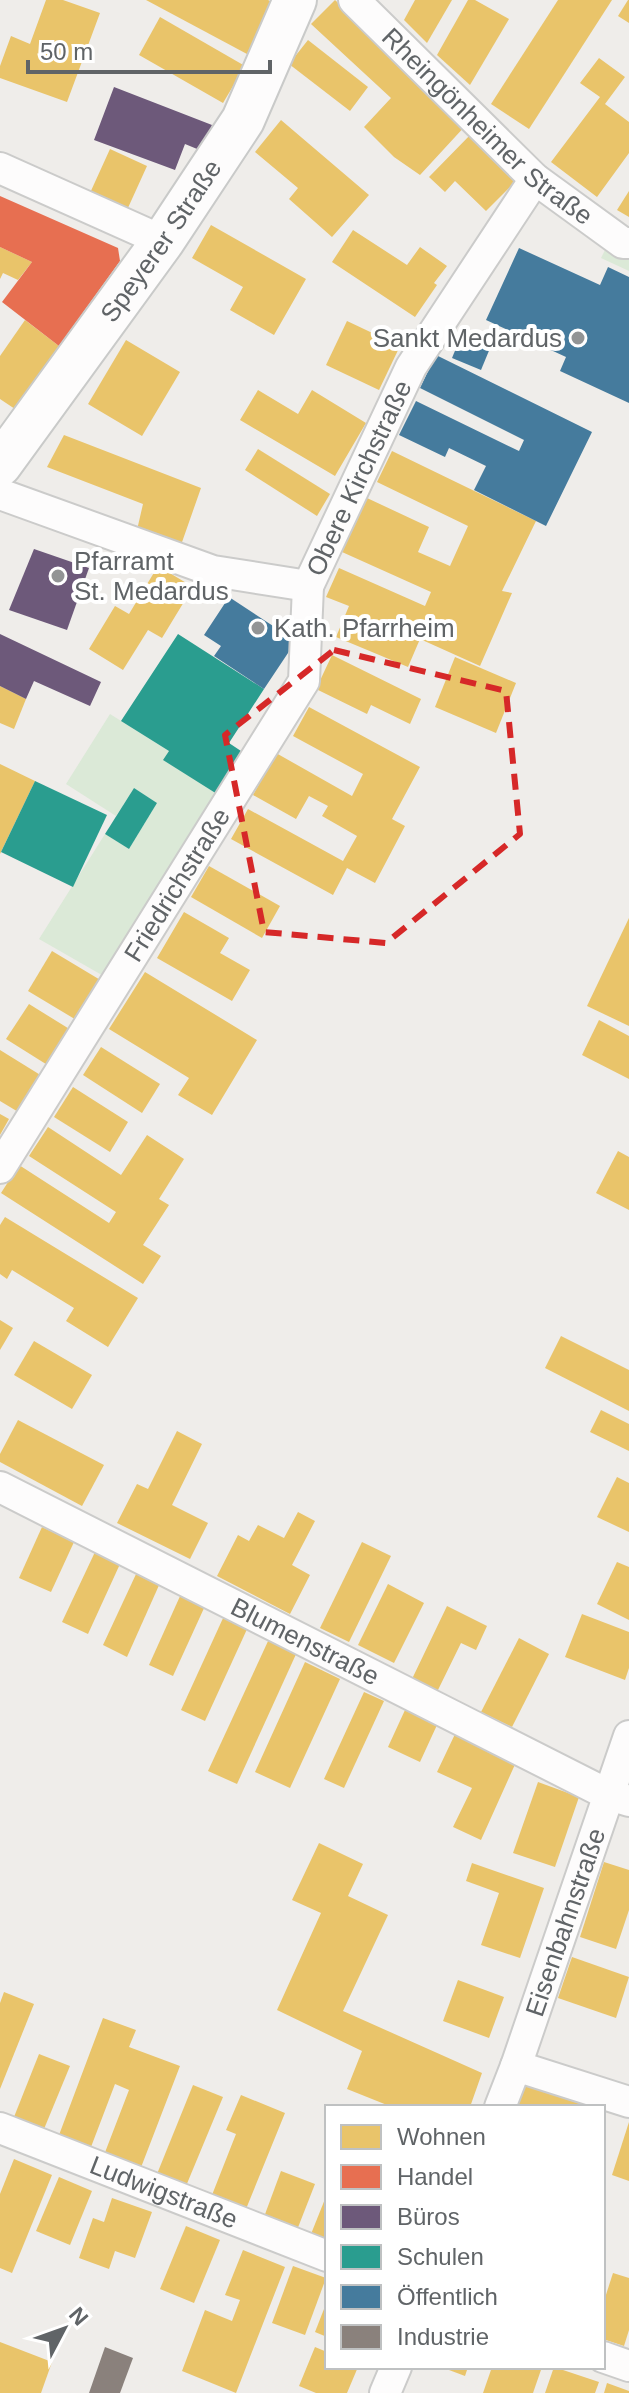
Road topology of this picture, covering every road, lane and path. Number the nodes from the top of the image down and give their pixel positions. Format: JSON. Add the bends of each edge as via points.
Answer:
{"nodes":[{"id":1,"x":295,"y":0,"type":"edge"},
{"id":2,"x":354,"y":0,"type":"edge"},
{"id":3,"x":0,"y":168,"type":"edge"},
{"id":4,"x":535,"y":179,"type":"junction"},
{"id":5,"x":163,"y":241,"type":"junction"},
{"id":6,"x":629,"y":243,"type":"edge"},
{"id":7,"x":0,"y":465,"type":"edge"},
{"id":8,"x":0,"y":494,"type":"edge"},
{"id":9,"x":308,"y":586,"type":"junction"},
{"id":10,"x":0,"y":1168,"type":"edge"},
{"id":11,"x":0,"y":1487,"type":"edge"},
{"id":12,"x":629,"y":1736,"type":"edge"},
{"id":13,"x":619,"y":1798,"type":"edge"},
{"id":14,"x":516,"y":2066,"type":"junction"},
{"id":15,"x":629,"y":2102,"type":"edge"},
{"id":16,"x":501,"y":2105,"type":"edge"},
{"id":17,"x":0,"y":2128,"type":"edge"},
{"id":18,"x":325,"y":2255,"type":"edge"},
{"id":19,"x":605,"y":2358,"type":"edge"},
{"id":20,"x":629,"y":2366,"type":"edge"},
{"id":21,"x":395,"y":2369,"type":"edge"},
{"id":22,"x":385,"y":2393,"type":"edge"}],
"edges":[{"from":1,"to":5,"type":"main road","name":"Speyerer Straße","via":[[243,120]]},
{"from":2,"to":4,"type":"street","name":"Rheingönheimer Straße"},
{"from":3,"to":5,"type":"street"},
{"from":4,"to":6,"type":"street","name":"Rheingönheimer Straße"},
{"from":4,"to":9,"type":"street","name":"Obere Kirchstraße","via":[[411,367]]},
{"from":5,"to":7,"type":"main road","name":"Speyerer Straße"},
{"from":8,"to":9,"type":"street","name":"Obere Kirchstraße","via":[[213,571]]},
{"from":9,"to":10,"type":"street","name":"Friedrichstraße","via":[[304,681]]},
{"from":11,"to":13,"type":"street","name":"Blumenstraße"},
{"from":12,"to":13,"type":"street","name":"Eisenbahnstraße"},
{"from":13,"to":14,"type":"street","name":"Eisenbahnstraße"},
{"from":14,"to":15,"type":"street"},
{"from":14,"to":16,"type":"street","name":"Eisenbahnstraße"},
{"from":17,"to":18,"type":"street","name":"Ludwigstraße"},
{"from":19,"to":20,"type":"street"},
{"from":21,"to":22,"type":"street"}]}
